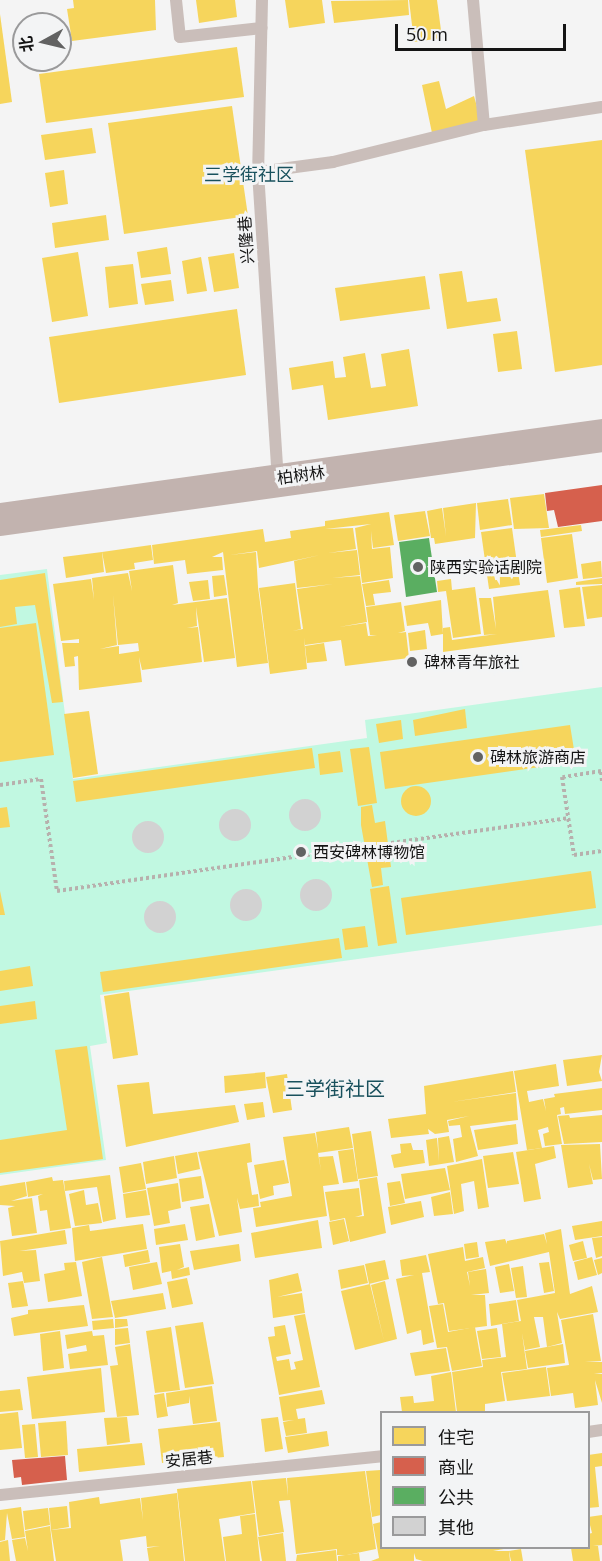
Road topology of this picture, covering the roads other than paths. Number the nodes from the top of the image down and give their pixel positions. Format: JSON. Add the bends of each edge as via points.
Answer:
{"nodes":[{"id":1,"x":176,"y":0,"type":"edge"},
{"id":2,"x":261,"y":0,"type":"edge"},
{"id":3,"x":473,"y":0,"type":"edge"},
{"id":4,"x":262,"y":28,"type":"junction"},
{"id":5,"x":602,"y":107,"type":"edge"},
{"id":6,"x":484,"y":125,"type":"junction"},
{"id":7,"x":258,"y":172,"type":"junction"},
{"id":8,"x":602,"y":435,"type":"edge"},
{"id":9,"x":278,"y":478,"type":"junction"},
{"id":10,"x":0,"y":519,"type":"edge"},
{"id":11,"x":380,"y":1456,"type":"edge"},
{"id":12,"x":0,"y":1495,"type":"edge"}],
"edges":[{"from":1,"to":4,"type":"lane","via":[[180,37]]},
{"from":2,"to":4,"type":"lane","name":"兴隆巷"},
{"from":3,"to":6,"type":"lane"},
{"from":4,"to":7,"type":"lane","name":"兴隆巷"},
{"from":5,"to":6,"type":"lane"},
{"from":6,"to":7,"type":"lane","via":[[333,162]]},
{"from":7,"to":9,"type":"lane","name":"兴隆巷"},
{"from":8,"to":9,"type":"main road","name":"柏树林"},
{"from":9,"to":10,"type":"main road","name":"柏树林"},
{"from":11,"to":12,"type":"lane","name":"安居巷"}]}
